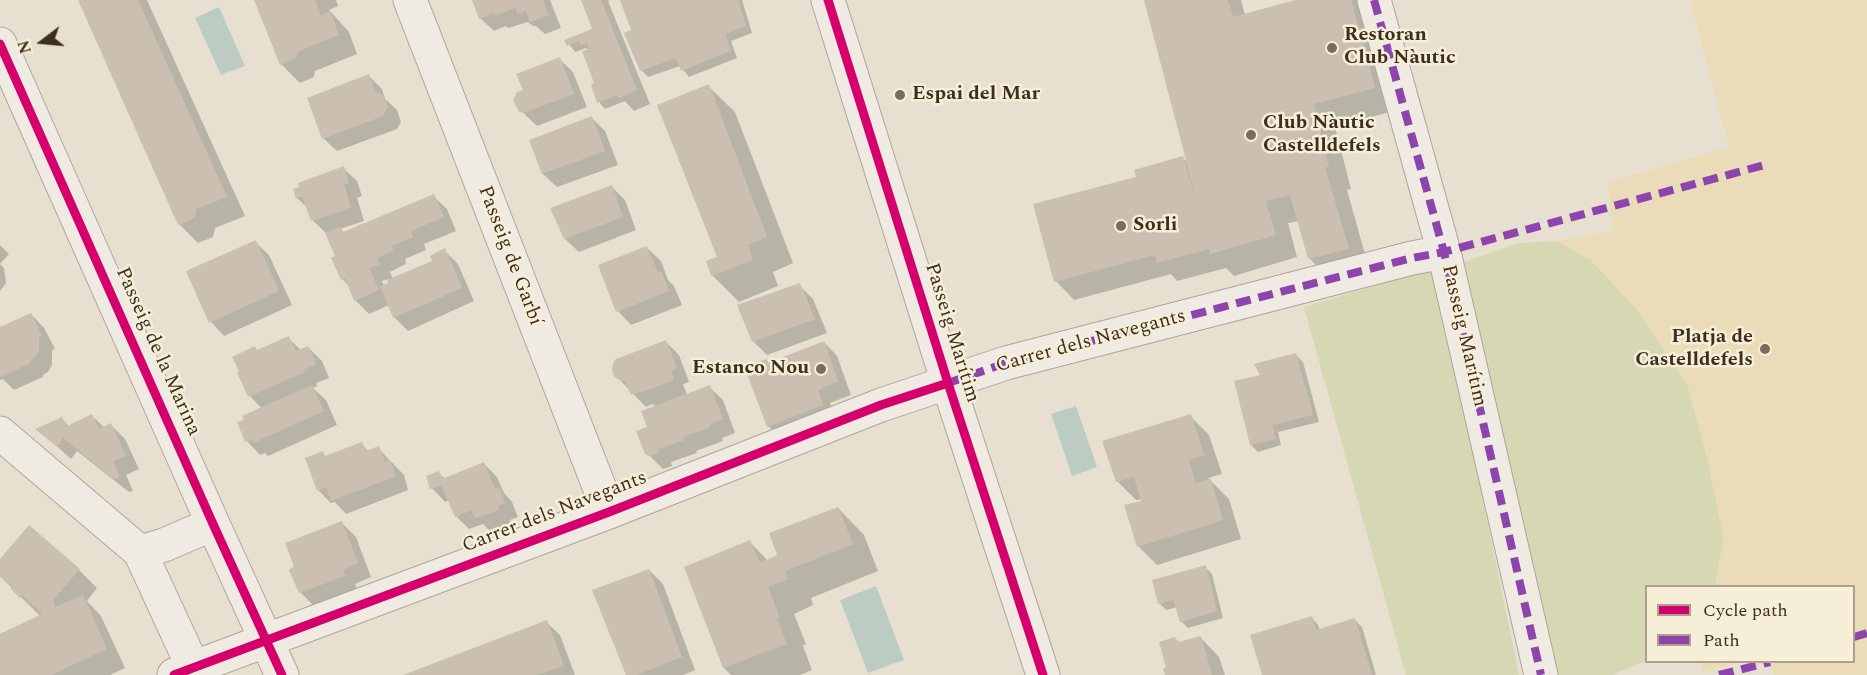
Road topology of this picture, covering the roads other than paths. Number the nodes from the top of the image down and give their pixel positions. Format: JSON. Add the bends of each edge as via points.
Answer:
{"nodes":[{"id":1,"x":410,"y":0,"type":"edge"},
{"id":2,"x":828,"y":0,"type":"edge"},
{"id":3,"x":1374,"y":0,"type":"edge"},
{"id":4,"x":0,"y":44,"type":"edge"},
{"id":5,"x":1444,"y":252,"type":"junction"},
{"id":6,"x":948,"y":382,"type":"junction"},
{"id":7,"x":0,"y":433,"type":"edge"},
{"id":8,"x":609,"y":512,"type":"junction"},
{"id":9,"x":213,"y":524,"type":"junction"},
{"id":10,"x":140,"y":552,"type":"junction"},
{"id":11,"x":267,"y":641,"type":"junction"},
{"id":12,"x":183,"y":671,"type":"edge"},
{"id":13,"x":282,"y":675,"type":"edge"},
{"id":14,"x":1043,"y":675,"type":"edge"},
{"id":15,"x":1541,"y":675,"type":"edge"}],
"edges":[{"from":1,"to":8,"type":"street","name":"Passeig de Garbí"},
{"from":2,"to":6,"type":"street","name":"Passeig Marítim"},
{"from":3,"to":5,"type":"street","name":"Passeig Marítim"},
{"from":4,"to":9,"type":"street","name":"Passeig de la Marina"},
{"from":5,"to":6,"type":"street","name":"Carrer dels Navegants","via":[[1006,363]]},
{"from":5,"to":15,"type":"street","name":"Passeig Marítim"},
{"from":6,"to":8,"type":"street","name":"Carrer dels Navegants"},
{"from":6,"to":14,"type":"street","name":"Passeig Marítim"},
{"from":7,"to":10,"type":"street"},
{"from":8,"to":11,"type":"street","name":"Carrer dels Navegants"},
{"from":9,"to":10,"type":"street"},
{"from":9,"to":11,"type":"street","name":"Passeig de la Marina"},
{"from":10,"to":12,"type":"street"},
{"from":11,"to":12,"type":"street","name":"Carrer dels Navegants"},
{"from":11,"to":13,"type":"street","name":"Passeig de la Marina"}]}
